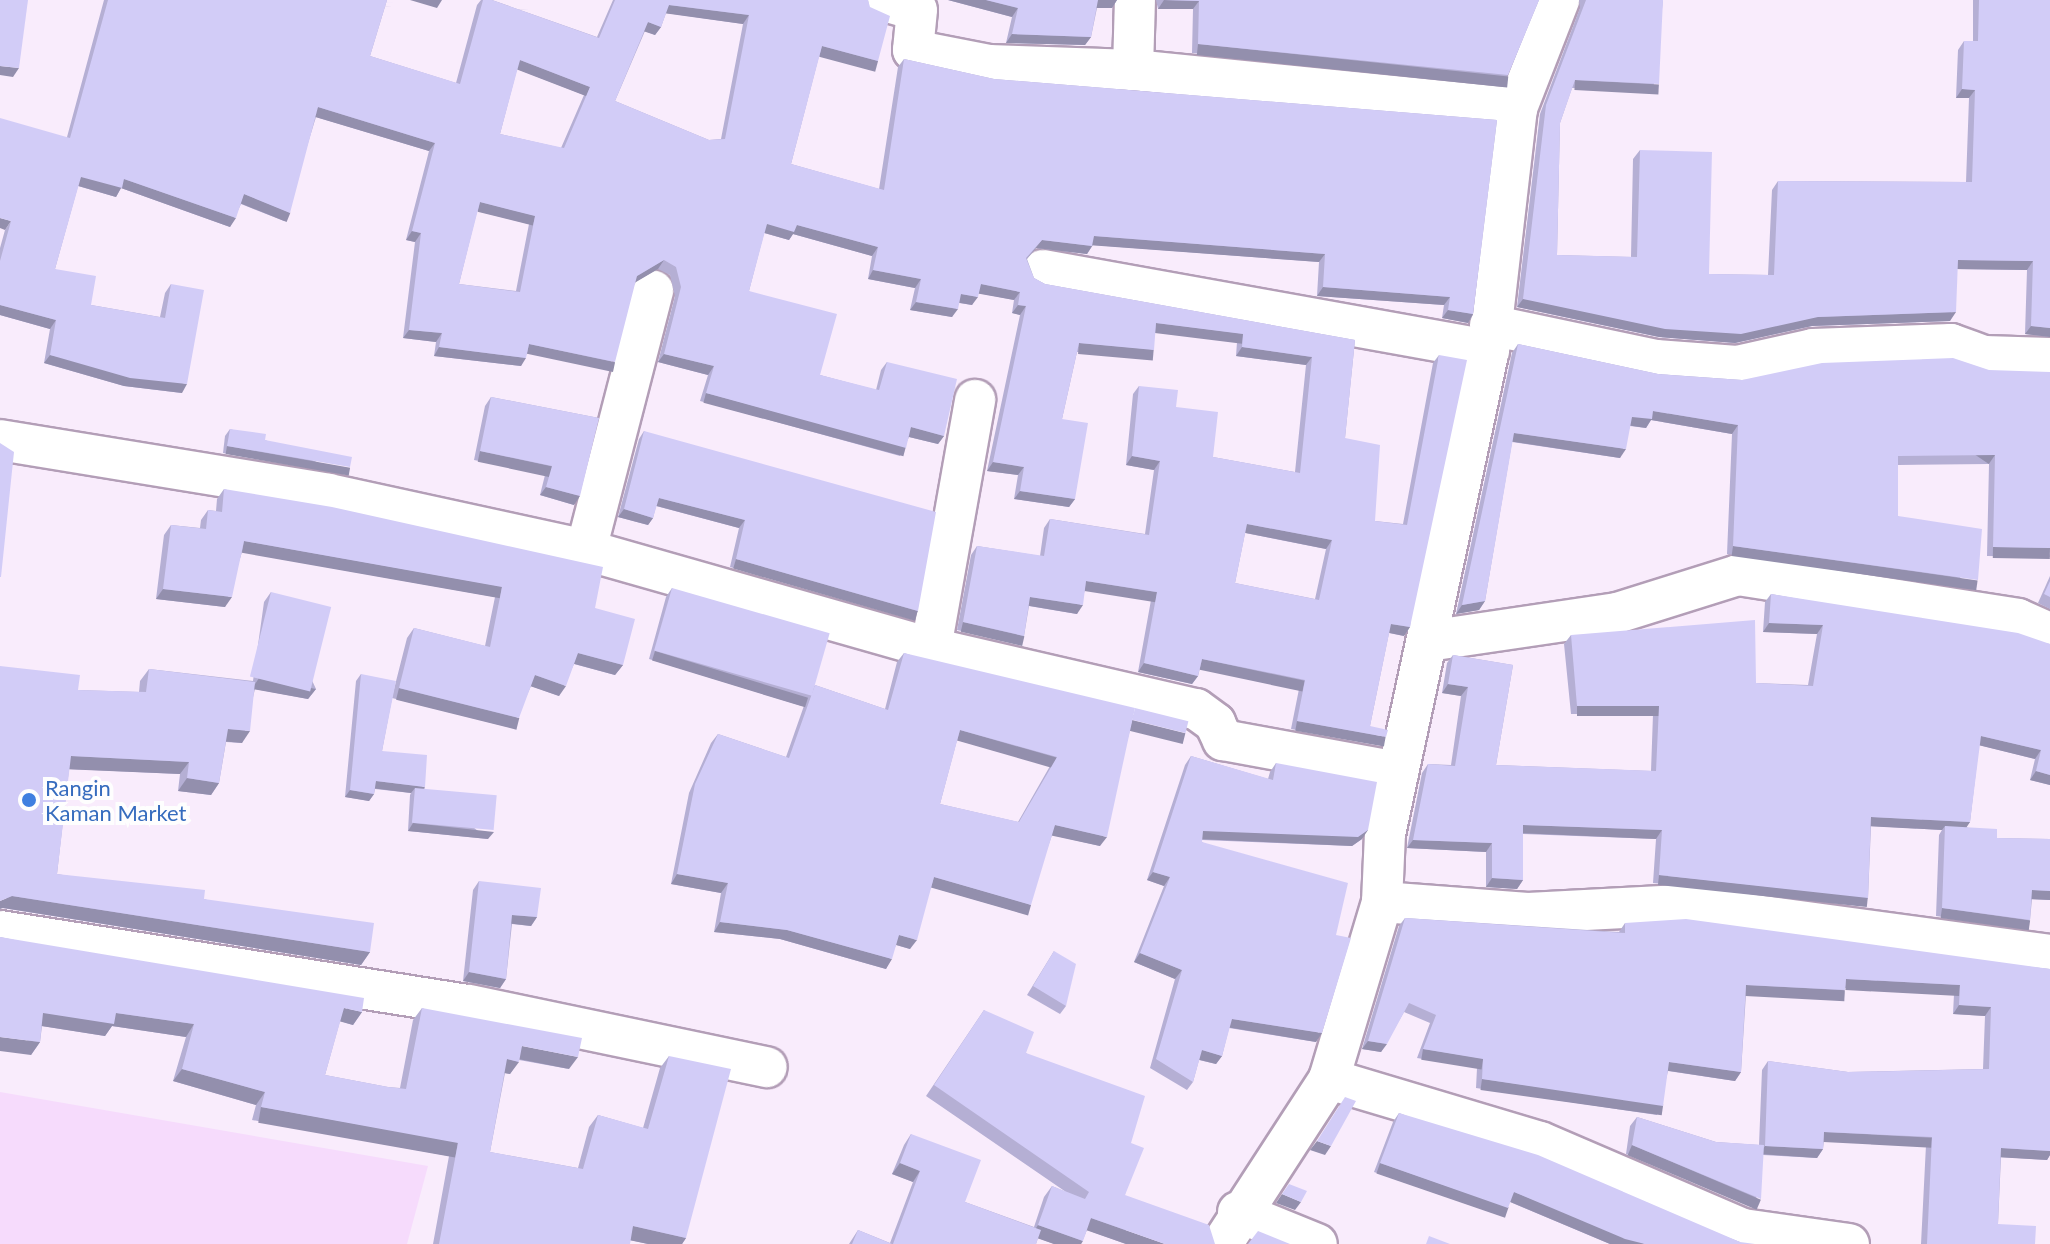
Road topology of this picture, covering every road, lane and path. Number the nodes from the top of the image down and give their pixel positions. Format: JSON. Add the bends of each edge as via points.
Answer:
{"nodes":[{"id":1,"x":881,"y":0,"type":"edge"},
{"id":2,"x":1135,"y":0,"type":"edge"},
{"id":3,"x":1559,"y":0,"type":"edge"},
{"id":4,"x":1133,"y":70,"type":"junction"},
{"id":5,"x":1517,"y":108,"type":"junction"},
{"id":6,"x":1043,"y":270,"type":"dead end"},
{"id":7,"x":653,"y":291,"type":"dead end"},
{"id":8,"x":1489,"y":338,"type":"junction"},
{"id":9,"x":2050,"y":358,"type":"edge"},
{"id":10,"x":975,"y":400,"type":"dead end"},
{"id":11,"x":0,"y":440,"type":"edge"},
{"id":12,"x":586,"y":550,"type":"junction"},
{"id":13,"x":2050,"y":633,"type":"edge"},
{"id":14,"x":1428,"y":641,"type":"junction"},
{"id":15,"x":931,"y":648,"type":"junction"},
{"id":16,"x":1398,"y":772,"type":"junction"},
{"id":17,"x":1382,"y":902,"type":"junction"},
{"id":18,"x":0,"y":931,"type":"edge"},
{"id":19,"x":2050,"y":955,"type":"edge"},
{"id":20,"x":767,"y":1067,"type":"dead end"},
{"id":21,"x":1329,"y":1079,"type":"junction"},
{"id":22,"x":1230,"y":1228,"type":"edge"},
{"id":23,"x":1317,"y":1244,"type":"edge"},
{"id":24,"x":1849,"y":1244,"type":"edge"}],
"edges":[{"from":1,"to":4,"type":"street","via":[[917,10],[913,50],[989,65]]},
{"from":2,"to":4,"type":"street"},
{"from":3,"to":5,"type":"street"},
{"from":4,"to":5,"type":"street"},
{"from":5,"to":8,"type":"street"},
{"from":6,"to":8,"type":"street"},
{"from":7,"to":12,"type":"street"},
{"from":8,"to":9,"type":"street","via":[[1737,366],[1813,349],[1951,344],[1984,356]]},
{"from":8,"to":14,"type":"street"},
{"from":10,"to":15,"type":"street"},
{"from":11,"to":12,"type":"street","via":[[329,494]]},
{"from":12,"to":15,"type":"street"},
{"from":13,"to":14,"type":"street","via":[[2018,619],[1738,575],[1617,613]]},
{"from":14,"to":16,"type":"street"},
{"from":15,"to":16,"type":"street","via":[[1196,709],[1215,723],[1223,740]]},
{"from":16,"to":17,"type":"street"},
{"from":17,"to":19,"type":"street","via":[[1528,913],[1681,905]]},
{"from":17,"to":21,"type":"street"},
{"from":18,"to":20,"type":"street","via":[[469,1005]]},
{"from":21,"to":22,"type":"street"},
{"from":21,"to":24,"type":"street","via":[[1540,1142],[1743,1229]]},
{"from":22,"to":23,"type":"street"}]}
